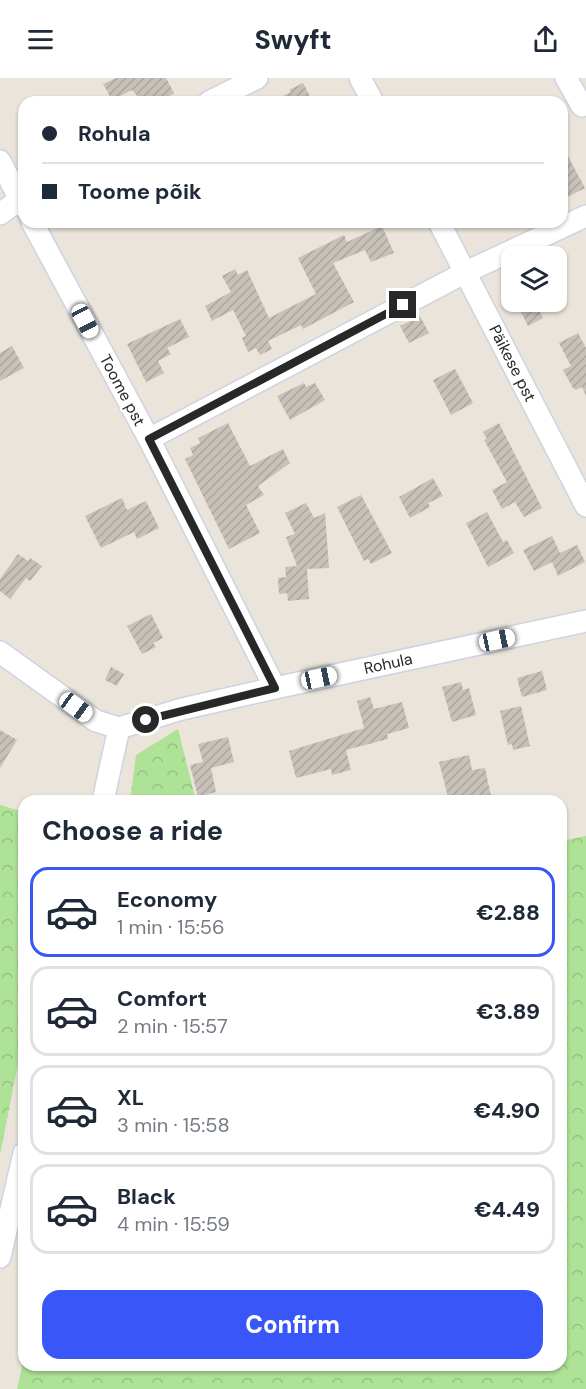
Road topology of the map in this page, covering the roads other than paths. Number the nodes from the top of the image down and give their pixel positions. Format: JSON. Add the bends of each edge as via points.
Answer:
{"nodes":[{"id":1,"x":256,"y":78,"type":"edge"},
{"id":2,"x":360,"y":78,"type":"edge"},
{"id":3,"x":566,"y":78,"type":"edge"},
{"id":4,"x":221,"y":96,"type":"edge"},
{"id":5,"x":370,"y":96,"type":"edge"},
{"id":6,"x":582,"y":106,"type":"dead end"},
{"id":7,"x":0,"y":161,"type":"edge"},
{"id":8,"x":18,"y":194,"type":"edge"},
{"id":9,"x":18,"y":203,"type":"edge"},
{"id":10,"x":0,"y":214,"type":"edge"},
{"id":11,"x":586,"y":216,"type":"edge"},
{"id":12,"x":568,"y":224,"type":"edge"},
{"id":13,"x":35,"y":228,"type":"edge"},
{"id":14,"x":442,"y":228,"type":"edge"},
{"id":15,"x":560,"y":228,"type":"edge"},
{"id":16,"x":466,"y":272,"type":"junction"},
{"id":17,"x":149,"y":439,"type":"junction"},
{"id":18,"x":586,"y":506,"type":"edge"},
{"id":19,"x":586,"y":621,"type":"edge"},
{"id":20,"x":0,"y":652,"type":"edge"},
{"id":21,"x":275,"y":688,"type":"junction"},
{"id":22,"x":119,"y":728,"type":"junction"},
{"id":23,"x":104,"y":795,"type":"edge"},
{"id":24,"x":18,"y":1179,"type":"edge"},
{"id":25,"x":0,"y":1257,"type":"edge"}],
"edges":[{"from":1,"to":4,"type":"street"},
{"from":2,"to":5,"type":"street"},
{"from":3,"to":6,"type":"street"},
{"from":7,"to":8,"type":"street"},
{"from":9,"to":10,"type":"street"},
{"from":11,"to":12,"type":"street"},
{"from":13,"to":17,"type":"street","name":"Toome pst"},
{"from":14,"to":16,"type":"street","name":"Päikese pst"},
{"from":15,"to":16,"type":"street"},
{"from":16,"to":17,"type":"street"},
{"from":16,"to":18,"type":"street","name":"Päikese pst"},
{"from":17,"to":21,"type":"street","name":"Toome pst"},
{"from":19,"to":21,"type":"street","name":"Rohula"},
{"from":20,"to":22,"type":"street","via":[[96,721]]},
{"from":21,"to":22,"type":"street","name":"Rohula"},
{"from":22,"to":23,"type":"street"},
{"from":24,"to":25,"type":"street"}]}
